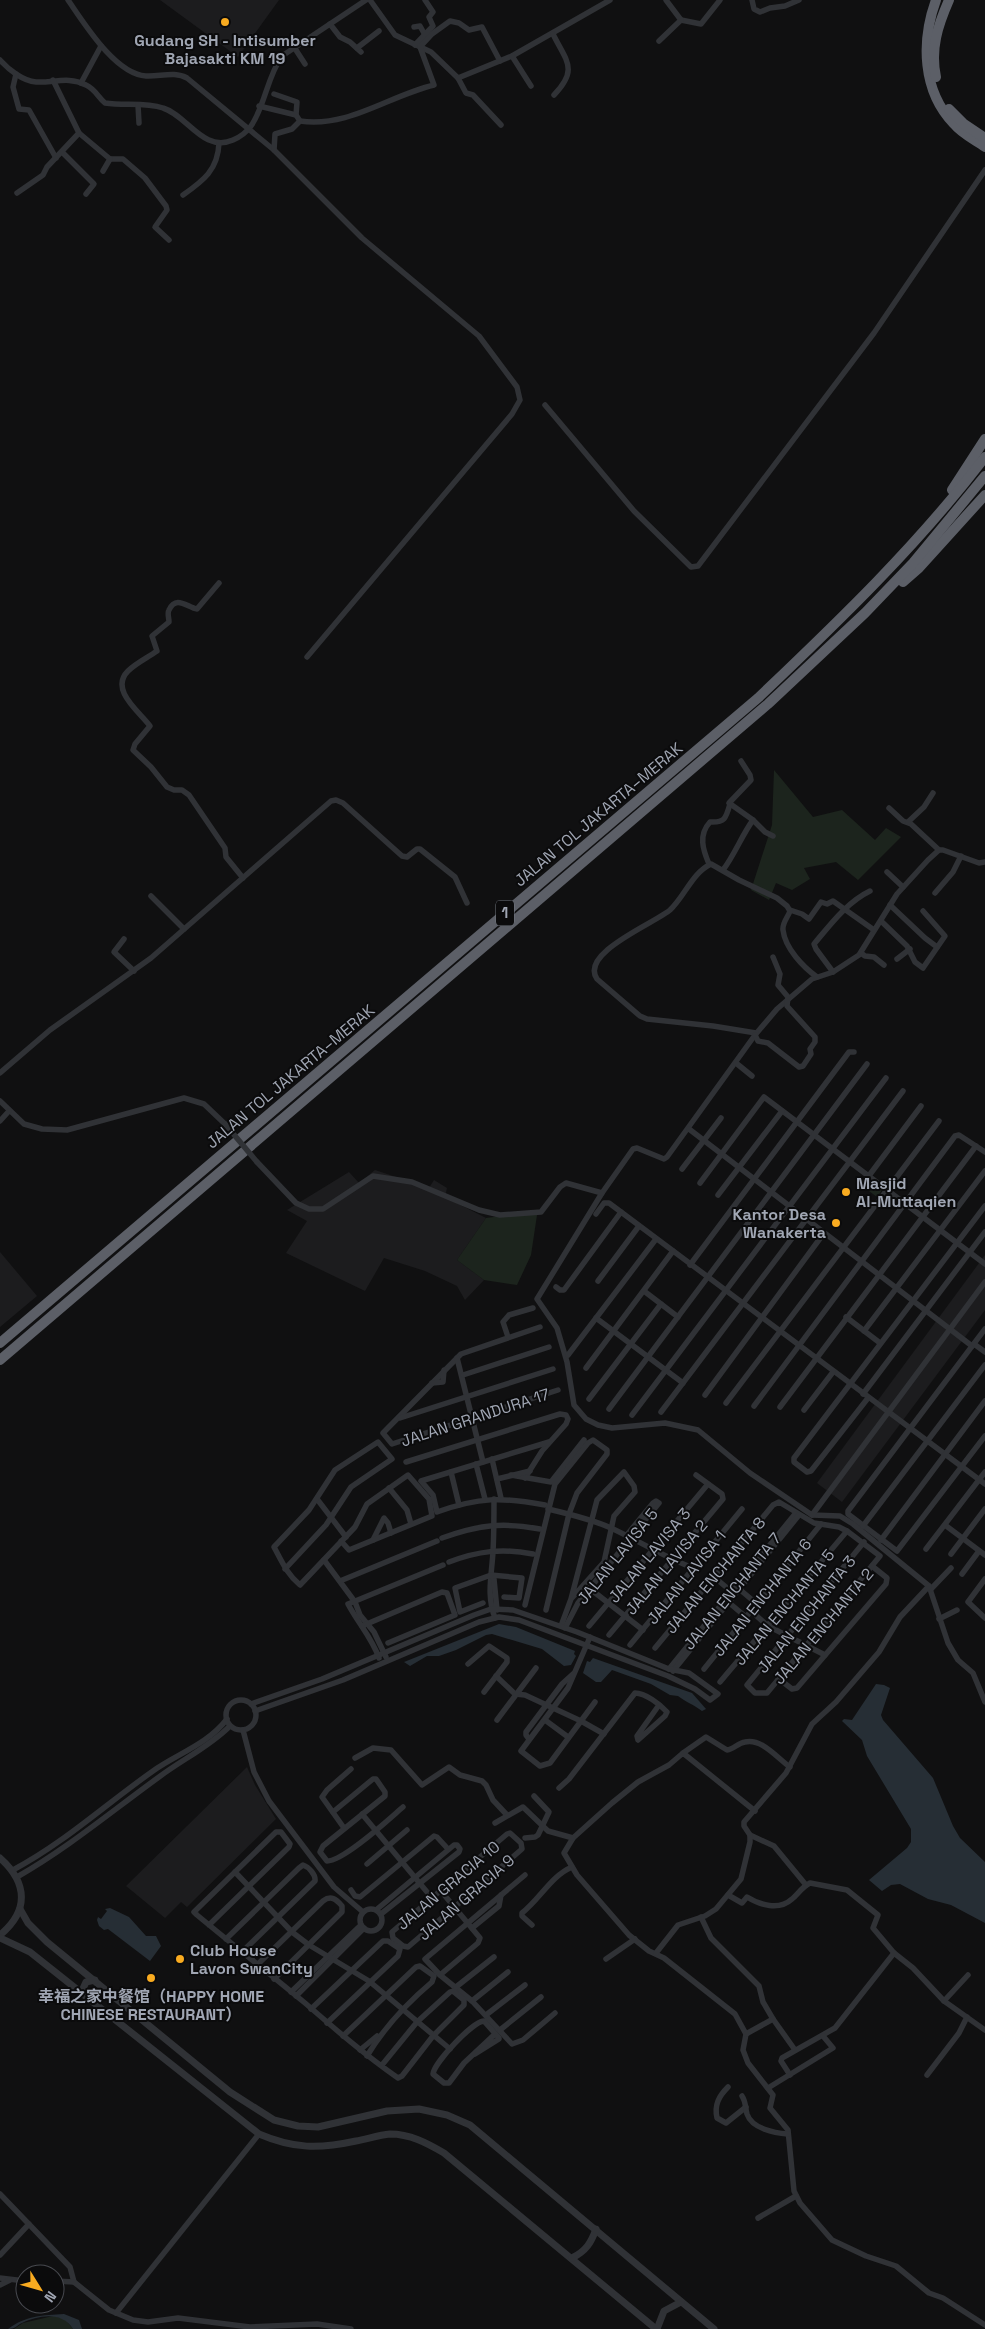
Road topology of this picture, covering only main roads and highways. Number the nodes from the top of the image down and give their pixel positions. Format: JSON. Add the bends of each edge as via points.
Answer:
{"nodes":[{"id":1,"x":936,"y":0,"type":"edge"},
{"id":2,"x":949,"y":0,"type":"edge"},
{"id":3,"x":981,"y":137,"type":"edge"},
{"id":4,"x":985,"y":147,"type":"edge"},
{"id":5,"x":985,"y":439,"type":"edge"},
{"id":6,"x":985,"y":457,"type":"edge"},
{"id":7,"x":985,"y":476,"type":"edge"},
{"id":8,"x":985,"y":495,"type":"edge"},
{"id":9,"x":928,"y":527,"type":"junction"},
{"id":10,"x":865,"y":613,"type":"junction"},
{"id":11,"x":0,"y":1343,"type":"edge"},
{"id":12,"x":0,"y":1360,"type":"edge"}],
"edges":[{"from":1,"to":3,"type":"highway","via":[[927,47],[930,81],[944,113],[955,126]]},
{"from":2,"to":3,"type":"highway","via":[[938,25],[934,47],[936,80],[955,116]]},
{"from":3,"to":4,"type":"highway"},
{"from":5,"to":9,"type":"highway"},
{"from":6,"to":9,"type":"highway","name":"JALAN TOL JAKARTA–MERAK","number":"1"},
{"from":7,"to":10,"type":"highway","name":"JALAN TOL JAKARTA–MERAK","number":"1","via":[[913,563]]},
{"from":8,"to":10,"type":"highway","via":[[919,568]]},
{"from":9,"to":11,"type":"highway","name":"JALAN TOL JAKARTA–MERAK","number":"1","via":[[857,604],[758,698]]},
{"from":10,"to":12,"type":"highway","name":"JALAN TOL JAKARTA–MERAK","number":"1","via":[[768,704]]}]}
